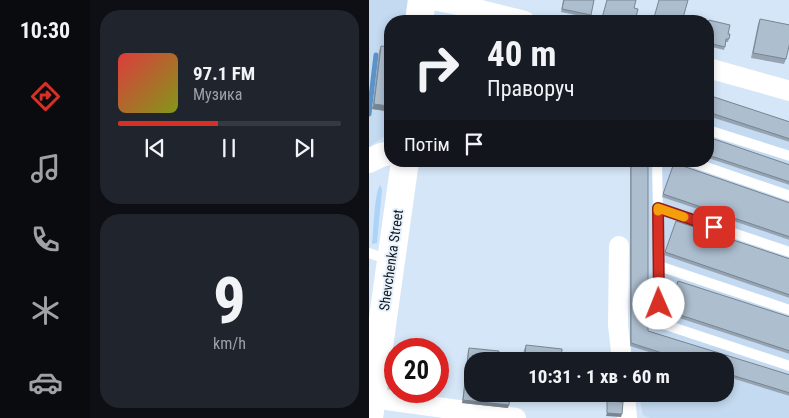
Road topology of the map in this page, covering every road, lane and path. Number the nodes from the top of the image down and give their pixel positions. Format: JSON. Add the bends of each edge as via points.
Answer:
{"nodes":[{"id":1,"x":422,"y":0,"type":"edge"},
{"id":2,"x":432,"y":0,"type":"edge"},
{"id":3,"x":420,"y":15,"type":"edge"},
{"id":4,"x":501,"y":15,"type":"edge"},
{"id":5,"x":714,"y":70,"type":"edge"},
{"id":6,"x":789,"y":91,"type":"edge"},
{"id":7,"x":714,"y":132,"type":"edge"},
{"id":8,"x":384,"y":154,"type":"edge"},
{"id":9,"x":789,"y":156,"type":"edge"},
{"id":10,"x":369,"y":161,"type":"edge"},
{"id":11,"x":403,"y":167,"type":"edge"},
{"id":12,"x":657,"y":167,"type":"edge"},
{"id":13,"x":706,"y":167,"type":"edge"},
{"id":14,"x":789,"y":196,"type":"edge"},
{"id":15,"x":658,"y":208,"type":"junction"},
{"id":16,"x":619,"y":246,"type":"dead end"},
{"id":17,"x":789,"y":252,"type":"edge"},
{"id":18,"x":379,"y":256,"type":"edge"},
{"id":19,"x":659,"y":266,"type":"junction"},
{"id":20,"x":789,"y":310,"type":"edge"},
{"id":21,"x":621,"y":352,"type":"edge"},
{"id":22,"x":789,"y":366,"type":"edge"},
{"id":23,"x":626,"y":402,"type":"edge"},
{"id":24,"x":371,"y":408,"type":"edge"},
{"id":25,"x":516,"y":418,"type":"edge"},
{"id":26,"x":627,"y":418,"type":"edge"}],
"edges":[{"from":1,"to":3,"type":"main road"},
{"from":2,"to":4,"type":"street"},
{"from":5,"to":6,"type":"street"},
{"from":7,"to":9,"type":"lane"},
{"from":8,"to":10,"type":"street"},
{"from":11,"to":18,"type":"main road","name":"Shevchenka Street"},
{"from":12,"to":15,"type":"lane"},
{"from":13,"to":14,"type":"lane"},
{"from":15,"to":17,"type":"lane"},
{"from":15,"to":19,"type":"lane"},
{"from":16,"to":21,"type":"street"},
{"from":18,"to":24,"type":"main road","name":"Shevchenka Street"},
{"from":19,"to":20,"type":"lane"},
{"from":19,"to":22,"type":"lane","via":[[660,323]]},
{"from":23,"to":26,"type":"street"},
{"from":24,"to":25,"type":"street"}]}
